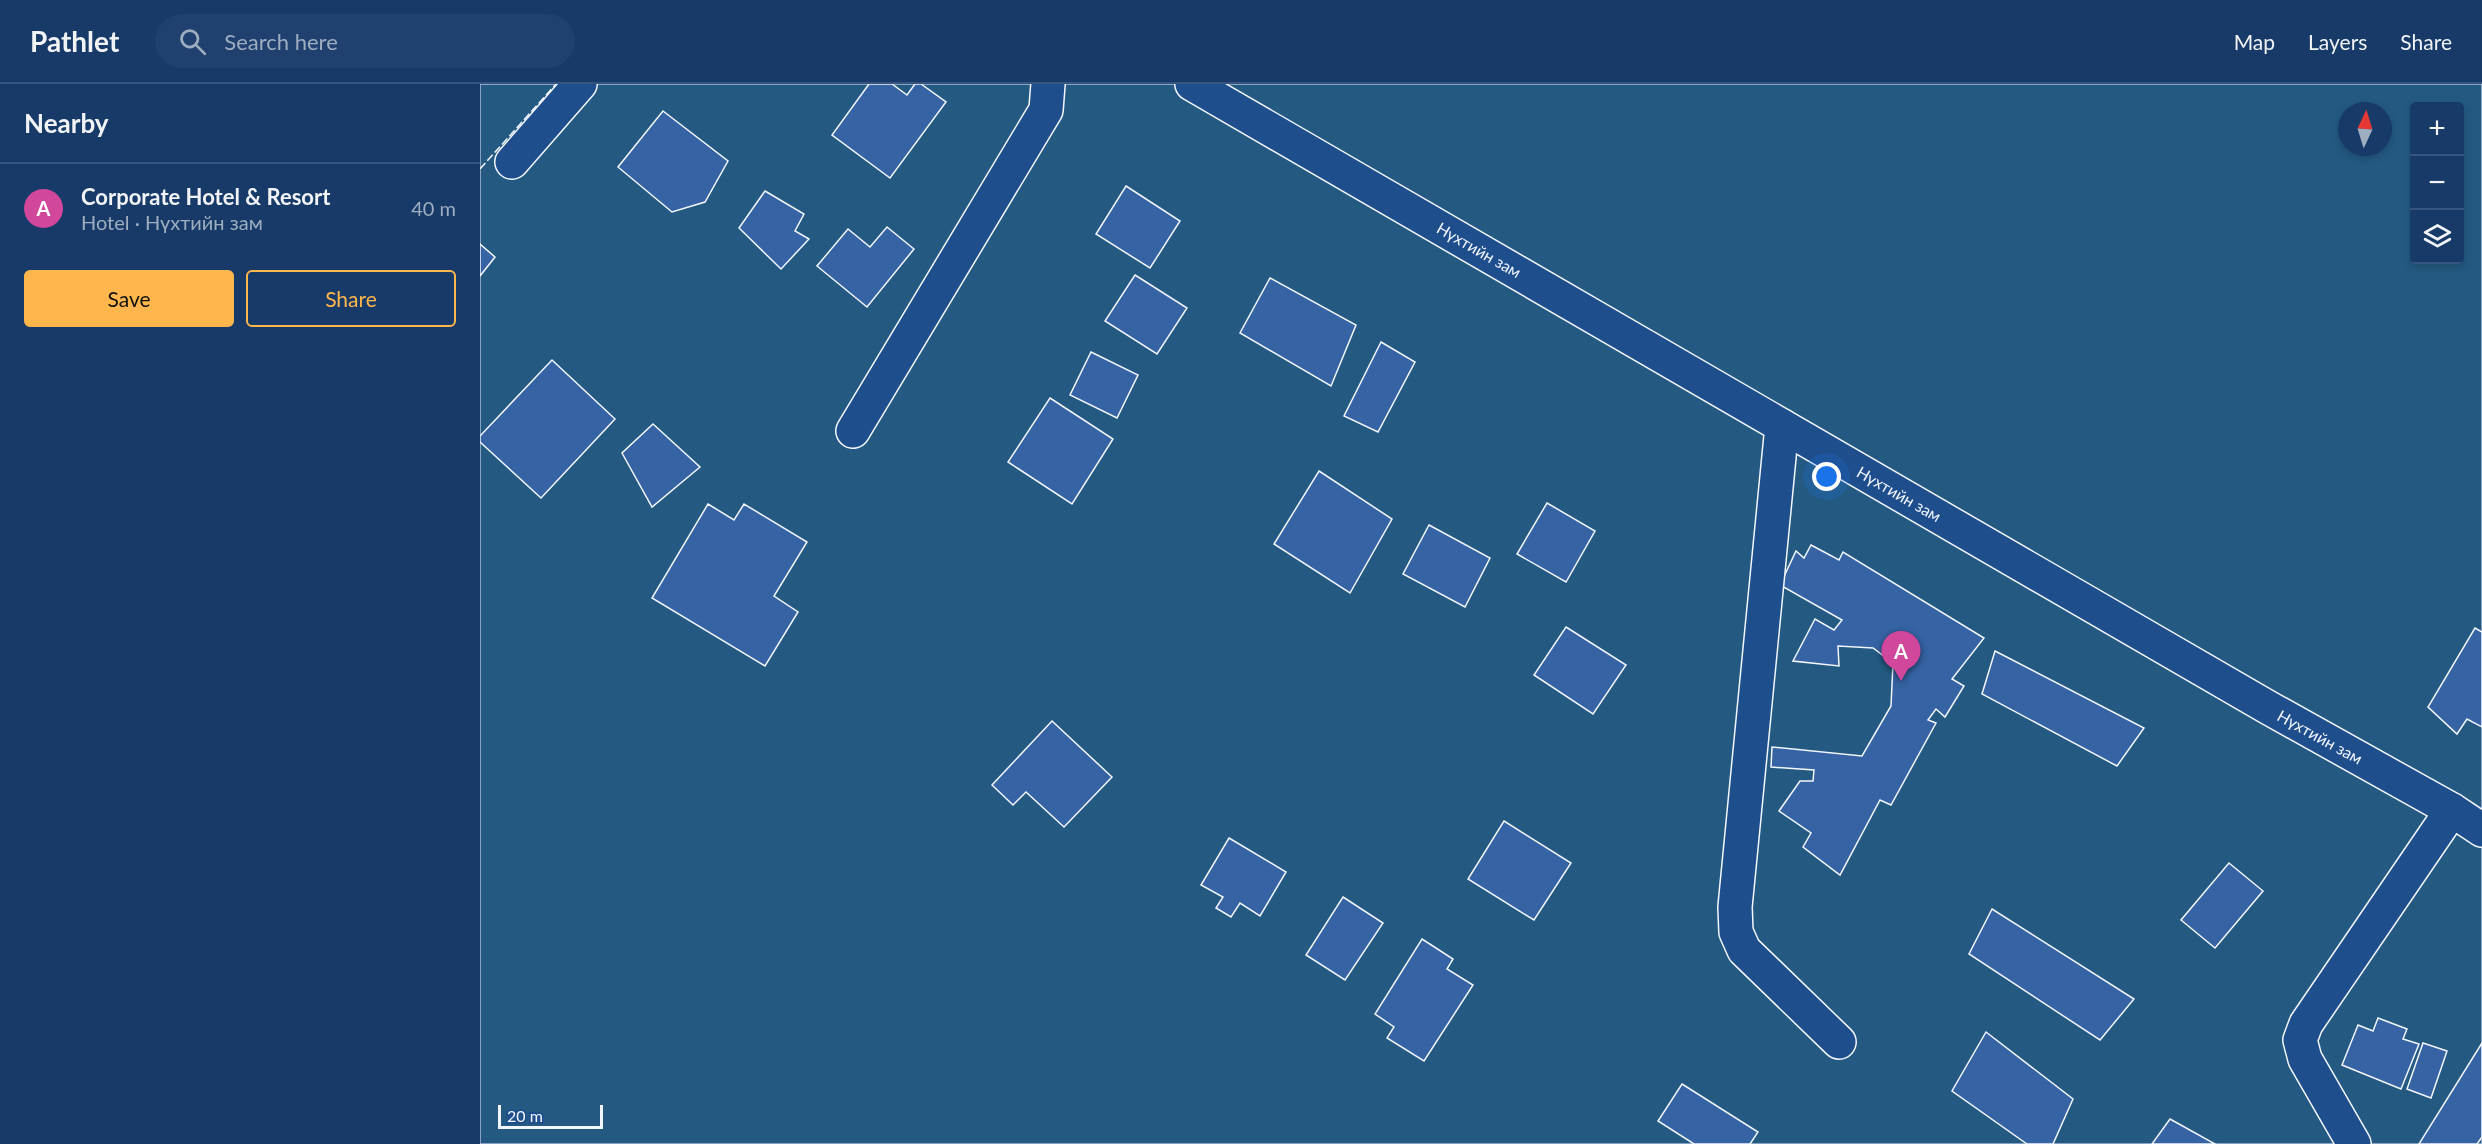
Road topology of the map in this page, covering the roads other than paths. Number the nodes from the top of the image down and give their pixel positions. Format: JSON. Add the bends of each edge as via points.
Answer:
{"nodes":[{"id":1,"x":580,"y":84,"type":"edge"},
{"id":2,"x":1048,"y":84,"type":"edge"},
{"id":3,"x":1192,"y":84,"type":"edge"},
{"id":4,"x":512,"y":162,"type":"dead end"},
{"id":5,"x":1782,"y":426,"type":"junction"},
{"id":6,"x":853,"y":431,"type":"dead end"},
{"id":7,"x":2452,"y":810,"type":"junction"},
{"id":8,"x":2482,"y":830,"type":"edge"},
{"id":9,"x":1839,"y":1042,"type":"dead end"},
{"id":10,"x":2354,"y":1144,"type":"edge"}],
"edges":[{"from":1,"to":4,"type":"street"},
{"from":2,"to":6,"type":"street","via":[[1046,110]]},
{"from":3,"to":5,"type":"street","name":"Нүхтийн зам"},
{"from":5,"to":7,"type":"street","name":"Нүхтийн зам"},
{"from":5,"to":9,"type":"street","via":[[1736,896],[1736,932],[1744,950]]},
{"from":7,"to":8,"type":"street","name":"Нүхтийн зам"},
{"from":7,"to":10,"type":"street","via":[[2306,1024],[2300,1040],[2305,1059]]}]}
